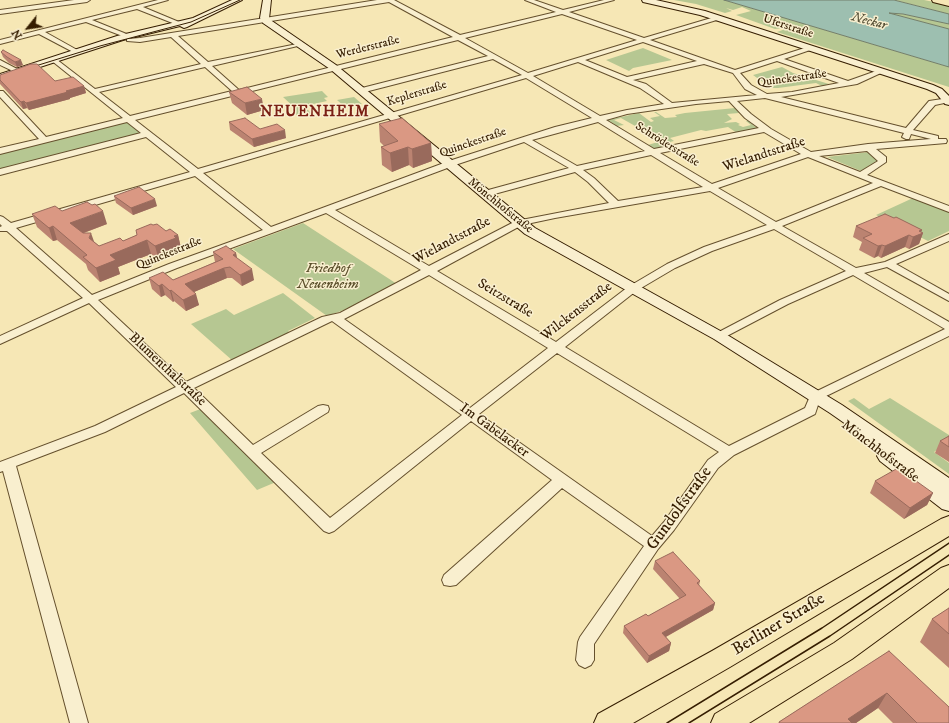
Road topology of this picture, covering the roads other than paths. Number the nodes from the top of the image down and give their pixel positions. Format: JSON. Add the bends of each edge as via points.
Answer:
{"nodes":[{"id":1,"x":86,"y":0,"type":"edge"},
{"id":2,"x":132,"y":0,"type":"edge"},
{"id":3,"x":166,"y":0,"type":"edge"},
{"id":4,"x":238,"y":0,"type":"edge"},
{"id":5,"x":267,"y":0,"type":"edge"},
{"id":6,"x":389,"y":0,"type":"edge"},
{"id":7,"x":528,"y":0,"type":"edge"},
{"id":8,"x":611,"y":0,"type":"edge"},
{"id":9,"x":646,"y":0,"type":"edge"},
{"id":10,"x":936,"y":0,"type":"edge"},
{"id":11,"x":949,"y":3,"type":"edge"},
{"id":12,"x":145,"y":5,"type":"junction"},
{"id":13,"x":137,"y":7,"type":"junction"},
{"id":14,"x":0,"y":12,"type":"edge"},
{"id":15,"x":561,"y":12,"type":"junction"},
{"id":16,"x":718,"y":18,"type":"junction"},
{"id":17,"x":265,"y":19,"type":"junction"},
{"id":18,"x":86,"y":20,"type":"junction"},
{"id":19,"x":193,"y":20,"type":"junction"},
{"id":20,"x":177,"y":23,"type":"junction"},
{"id":21,"x":40,"y":32,"type":"junction"},
{"id":22,"x":172,"y":34,"type":"junction"},
{"id":23,"x":459,"y":37,"type":"junction"},
{"id":24,"x":128,"y":38,"type":"junction"},
{"id":25,"x":641,"y":40,"type":"junction"},
{"id":26,"x":0,"y":42,"type":"edge"},
{"id":27,"x":300,"y":44,"type":"junction"},
{"id":28,"x":811,"y":48,"type":"junction"},
{"id":29,"x":77,"y":52,"type":"junction"},
{"id":30,"x":495,"y":56,"type":"junction"},
{"id":31,"x":577,"y":59,"type":"junction"},
{"id":32,"x":778,"y":59,"type":"junction"},
{"id":33,"x":54,"y":60,"type":"junction"},
{"id":34,"x":703,"y":61,"type":"junction"},
{"id":35,"x":0,"y":62,"type":"edge"},
{"id":36,"x":207,"y":65,"type":"junction"},
{"id":37,"x":334,"y":68,"type":"junction"},
{"id":38,"x":881,"y":71,"type":"junction"},
{"id":39,"x":17,"y":72,"type":"junction"},
{"id":40,"x":735,"y":72,"type":"junction"},
{"id":41,"x":529,"y":74,"type":"junction"},
{"id":42,"x":0,"y":77,"type":"edge"},
{"id":43,"x":626,"y":79,"type":"junction"},
{"id":44,"x":848,"y":83,"type":"junction"},
{"id":45,"x":95,"y":91,"type":"junction"},
{"id":46,"x":361,"y":91,"type":"junction"},
{"id":47,"x":237,"y":92,"type":"junction"},
{"id":48,"x":0,"y":93,"type":"edge"},
{"id":49,"x":946,"y":96,"type":"edge"},
{"id":50,"x":768,"y":97,"type":"junction"},
{"id":51,"x":732,"y":100,"type":"junction"},
{"id":52,"x":670,"y":105,"type":"junction"},
{"id":53,"x":394,"y":115,"type":"junction"},
{"id":54,"x":599,"y":118,"type":"junction"},
{"id":55,"x":130,"y":119,"type":"junction"},
{"id":56,"x":766,"y":129,"type":"junction"},
{"id":57,"x":909,"y":132,"type":"junction"},
{"id":58,"x":147,"y":134,"type":"junction"},
{"id":59,"x":525,"y":138,"type":"junction"},
{"id":60,"x":44,"y":140,"type":"junction"},
{"id":61,"x":946,"y":141,"type":"edge"},
{"id":62,"x":903,"y":144,"type":"junction"},
{"id":63,"x":868,"y":147,"type":"junction"},
{"id":64,"x":0,"y":151,"type":"edge"},
{"id":65,"x":653,"y":152,"type":"junction"},
{"id":66,"x":810,"y":154,"type":"junction"},
{"id":67,"x":450,"y":164,"type":"junction"},
{"id":68,"x":576,"y":169,"type":"junction"},
{"id":69,"x":198,"y":171,"type":"junction"},
{"id":70,"x":0,"y":172,"type":"edge"},
{"id":71,"x":861,"y":175,"type":"junction"},
{"id":72,"x":882,"y":183,"type":"junction"},
{"id":73,"x":711,"y":188,"type":"junction"},
{"id":74,"x":484,"y":194,"type":"junction"},
{"id":75,"x":616,"y":205,"type":"junction"},
{"id":76,"x":949,"y":208,"type":"edge"},
{"id":77,"x":327,"y":209,"type":"junction"},
{"id":78,"x":0,"y":219,"type":"edge"},
{"id":79,"x":518,"y":223,"type":"junction"},
{"id":80,"x":775,"y":225,"type":"junction"},
{"id":81,"x":9,"y":227,"type":"edge"},
{"id":82,"x":269,"y":230,"type":"junction"},
{"id":83,"x":949,"y":237,"type":"edge"},
{"id":84,"x":888,"y":264,"type":"junction"},
{"id":85,"x":428,"y":270,"type":"junction"},
{"id":86,"x":856,"y":271,"type":"junction"},
{"id":87,"x":632,"y":289,"type":"junction"},
{"id":88,"x":949,"y":298,"type":"edge"},
{"id":89,"x":90,"y":299,"type":"junction"},
{"id":90,"x":335,"y":318,"type":"junction"},
{"id":91,"x":949,"y":327,"type":"edge"},
{"id":92,"x":949,"y":332,"type":"edge"},
{"id":93,"x":719,"y":336,"type":"junction"},
{"id":94,"x":0,"y":340,"type":"edge"},
{"id":95,"x":557,"y":347,"type":"junction"},
{"id":96,"x":185,"y":388,"type":"junction"},
{"id":97,"x":815,"y":397,"type":"junction"},
{"id":98,"x":323,"y":409,"type":"dead end"},
{"id":99,"x":472,"y":414,"type":"junction"},
{"id":100,"x":252,"y":452,"type":"junction"},
{"id":101,"x":729,"y":452,"type":"junction"},
{"id":102,"x":4,"y":466,"type":"edge"},
{"id":103,"x":562,"y":480,"type":"junction"},
{"id":104,"x":949,"y":487,"type":"edge"},
{"id":105,"x":949,"y":504,"type":"edge"},
{"id":106,"x":949,"y":525,"type":"edge"},
{"id":107,"x":329,"y":527,"type":"joint"},
{"id":108,"x":653,"y":544,"type":"junction"},
{"id":109,"x":949,"y":575,"type":"edge"},
{"id":110,"x":450,"y":580,"type":"dead end"},
{"id":111,"x":585,"y":660,"type":"dead end"},
{"id":112,"x":79,"y":723,"type":"edge"},
{"id":113,"x":608,"y":723,"type":"edge"},
{"id":114,"x":725,"y":723,"type":"edge"}],
"edges":[{"from":1,"to":14,"type":"street"},
{"from":2,"to":12,"type":"street"},
{"from":3,"to":12,"type":"street"},
{"from":4,"to":19,"type":"street"},
{"from":5,"to":17,"type":"street"},
{"from":6,"to":17,"type":"street"},
{"from":6,"to":23,"type":"street","name":"Schröderstraße"},
{"from":7,"to":15,"type":"street"},
{"from":8,"to":15,"type":"street","name":"Werderstraße"},
{"from":9,"to":16,"type":"street","name":"Uferstraße"},
{"from":10,"to":11,"type":"main road"},
{"from":12,"to":13,"type":"street"},
{"from":13,"to":18,"type":"street"},
{"from":13,"to":20,"type":"street"},
{"from":15,"to":23,"type":"street","name":"Werderstraße"},
{"from":15,"to":25,"type":"street"},
{"from":16,"to":25,"type":"street","name":"Keplerstraße"},
{"from":16,"to":28,"type":"street","name":"Uferstraße"},
{"from":17,"to":22,"type":"street"},
{"from":17,"to":27,"type":"street","name":"Mönchhofstraße"},
{"from":18,"to":21,"type":"street"},
{"from":18,"to":24,"type":"street"},
{"from":19,"to":20,"type":"street"},
{"from":19,"to":24,"type":"street","via":[[177,28]]},
{"from":20,"to":24,"type":"street"},
{"from":21,"to":26,"type":"street"},
{"from":21,"to":29,"type":"street"},
{"from":22,"to":24,"type":"street","via":[[140,40]]},
{"from":22,"to":36,"type":"street"},
{"from":23,"to":30,"type":"street","name":"Schröderstraße"},
{"from":23,"to":37,"type":"street","name":"Werderstraße"},
{"from":24,"to":29,"type":"street"},
{"from":25,"to":31,"type":"street","name":"Keplerstraße"},
{"from":25,"to":34,"type":"street"},
{"from":27,"to":36,"type":"street"},
{"from":27,"to":37,"type":"street","name":"Mönchhofstraße"},
{"from":28,"to":32,"type":"street"},
{"from":28,"to":38,"type":"street","name":"Uferstraße"},
{"from":29,"to":33,"type":"street"},
{"from":30,"to":41,"type":"street","name":"Schröderstraße"},
{"from":30,"to":46,"type":"street"},
{"from":31,"to":41,"type":"street","name":"Keplerstraße"},
{"from":31,"to":43,"type":"street"},
{"from":32,"to":40,"type":"street"},
{"from":32,"to":44,"type":"street"},
{"from":33,"to":39,"type":"street"},
{"from":33,"to":45,"type":"street"},
{"from":34,"to":40,"type":"street"},
{"from":34,"to":43,"type":"street"},
{"from":35,"to":39,"type":"street"},
{"from":36,"to":45,"type":"street"},
{"from":36,"to":47,"type":"street"},
{"from":37,"to":46,"type":"street","name":"Mönchhofstraße"},
{"from":37,"to":47,"type":"street","name":"Werderstraße"},
{"from":38,"to":44,"type":"street","name":"Quinckestraße"},
{"from":38,"to":49,"type":"street","name":"Uferstraße"},
{"from":39,"to":42,"type":"street"},
{"from":40,"to":50,"type":"street","via":[[748,87]]},
{"from":41,"to":53,"type":"street","name":"Keplerstraße"},
{"from":41,"to":54,"type":"street","name":"Schröderstraße"},
{"from":43,"to":52,"type":"street","via":[[648,89]]},
{"from":44,"to":50,"type":"street","name":"Quinckestraße"},
{"from":45,"to":55,"type":"street"},
{"from":46,"to":53,"type":"street","name":"Mönchhofstraße"},
{"from":47,"to":55,"type":"street","name":"Werderstraße"},
{"from":48,"to":60,"type":"street"},
{"from":49,"to":57,"type":"street","via":[[932,103]]},
{"from":50,"to":51,"type":"street","name":"Quinckestraße"},
{"from":50,"to":57,"type":"street"},
{"from":51,"to":52,"type":"street","name":"Quinckestraße"},
{"from":51,"to":56,"type":"street"},
{"from":52,"to":54,"type":"street","name":"Quinckestraße"},
{"from":53,"to":67,"type":"street","name":"Mönchhofstraße"},
{"from":53,"to":69,"type":"street","name":"Keplerstraße"},
{"from":54,"to":59,"type":"street","name":"Quinckestraße"},
{"from":54,"to":65,"type":"street","name":"Schröderstraße"},
{"from":55,"to":58,"type":"street"},
{"from":55,"to":60,"type":"street","name":"Werderstraße"},
{"from":56,"to":65,"type":"street"},
{"from":56,"to":66,"type":"street"},
{"from":57,"to":61,"type":"street"},
{"from":57,"to":62,"type":"street"},
{"from":58,"to":69,"type":"street"},
{"from":58,"to":70,"type":"street"},
{"from":59,"to":67,"type":"street","name":"Quinckestraße"},
{"from":59,"to":68,"type":"street"},
{"from":60,"to":64,"type":"street","name":"Werderstraße"},
{"from":61,"to":62,"type":"street","name":"Wielandtstraße"},
{"from":62,"to":63,"type":"street","name":"Wielandtstraße"},
{"from":63,"to":66,"type":"street","name":"Wielandtstraße"},
{"from":63,"to":71,"type":"street","via":[[883,159]]},
{"from":65,"to":68,"type":"street"},
{"from":65,"to":73,"type":"street","name":"Schröderstraße"},
{"from":66,"to":71,"type":"street"},
{"from":66,"to":73,"type":"street","name":"Wielandtstraße"},
{"from":67,"to":74,"type":"street","name":"Mönchhofstraße"},
{"from":67,"to":77,"type":"street","name":"Quinckestraße"},
{"from":68,"to":74,"type":"street"},
{"from":68,"to":75,"type":"street"},
{"from":69,"to":81,"type":"street","name":"Keplerstraße"},
{"from":69,"to":82,"type":"street"},
{"from":71,"to":72,"type":"street"},
{"from":72,"to":76,"type":"street"},
{"from":72,"to":80,"type":"street","name":"Wilckensstraße"},
{"from":73,"to":75,"type":"street","name":"Wielandtstraße"},
{"from":73,"to":80,"type":"street","name":"Schröderstraße"},
{"from":74,"to":79,"type":"street","name":"Mönchhofstraße"},
{"from":75,"to":79,"type":"street","name":"Wielandtstraße"},
{"from":77,"to":82,"type":"street","name":"Quinckestraße"},
{"from":77,"to":85,"type":"street","name":"Seitzstraße"},
{"from":78,"to":81,"type":"street","name":"Blumenthalstraße"},
{"from":79,"to":85,"type":"street","name":"Wielandtstraße"},
{"from":79,"to":87,"type":"street","name":"Mönchhofstraße"},
{"from":80,"to":86,"type":"street","name":"Schröderstraße"},
{"from":80,"to":87,"type":"street","name":"Wilckensstraße","via":[[708,249],[671,266]]},
{"from":81,"to":89,"type":"street","name":"Blumenthalstraße"},
{"from":82,"to":89,"type":"street","name":"Quinckestraße"},
{"from":83,"to":84,"type":"street"},
{"from":84,"to":86,"type":"street"},
{"from":84,"to":88,"type":"street"},
{"from":85,"to":90,"type":"street","name":"Wielandtstraße"},
{"from":85,"to":95,"type":"street","name":"Seitzstraße"},
{"from":86,"to":91,"type":"street","name":"Schröderstraße"},
{"from":86,"to":93,"type":"street","via":[[784,302]]},
{"from":87,"to":93,"type":"street","name":"Mönchhofstraße"},
{"from":87,"to":95,"type":"street","name":"Wilckensstraße"},
{"from":89,"to":94,"type":"street","name":"Quinckestraße"},
{"from":89,"to":96,"type":"street","name":"Blumenthalstraße"},
{"from":90,"to":96,"type":"street","name":"Wielandtstraße","via":[[326,319]]},
{"from":90,"to":99,"type":"street","name":"Im Gabelacker"},
{"from":92,"to":97,"type":"street"},
{"from":93,"to":97,"type":"street","name":"Mönchhofstraße"},
{"from":95,"to":99,"type":"street","name":"Wilckensstraße"},
{"from":95,"to":101,"type":"street","name":"Seitzstraße"},
{"from":96,"to":100,"type":"street","name":"Blumenthalstraße"},
{"from":96,"to":102,"type":"street","name":"Wielandtstraße","via":[[100,429]]},
{"from":97,"to":101,"type":"street","name":"Gundolfstraße","via":[[810,411]]},
{"from":97,"to":104,"type":"street","name":"Mönchhofstraße"},
{"from":97,"to":105,"type":"street","name":"Mönchhofstraße","via":[[828,414]]},
{"from":98,"to":100,"type":"street"},
{"from":99,"to":103,"type":"street","name":"Im Gabelacker"},
{"from":99,"to":107,"type":"street","name":"Wilckensstraße"},
{"from":100,"to":107,"type":"street","name":"Blumenthalstraße"},
{"from":101,"to":108,"type":"street","name":"Gundolfstraße","via":[[707,470],[669,526]]},
{"from":102,"to":112,"type":"street"},
{"from":103,"to":108,"type":"street","name":"Im Gabelacker"},
{"from":103,"to":110,"type":"street"},
{"from":106,"to":113,"type":"main road","name":"Berliner Straße","via":[[721,660]]},
{"from":108,"to":111,"type":"street","name":"Gundolfstraße","via":[[586,642]]},
{"from":109,"to":114,"type":"main road","via":[[844,651]]}]}
